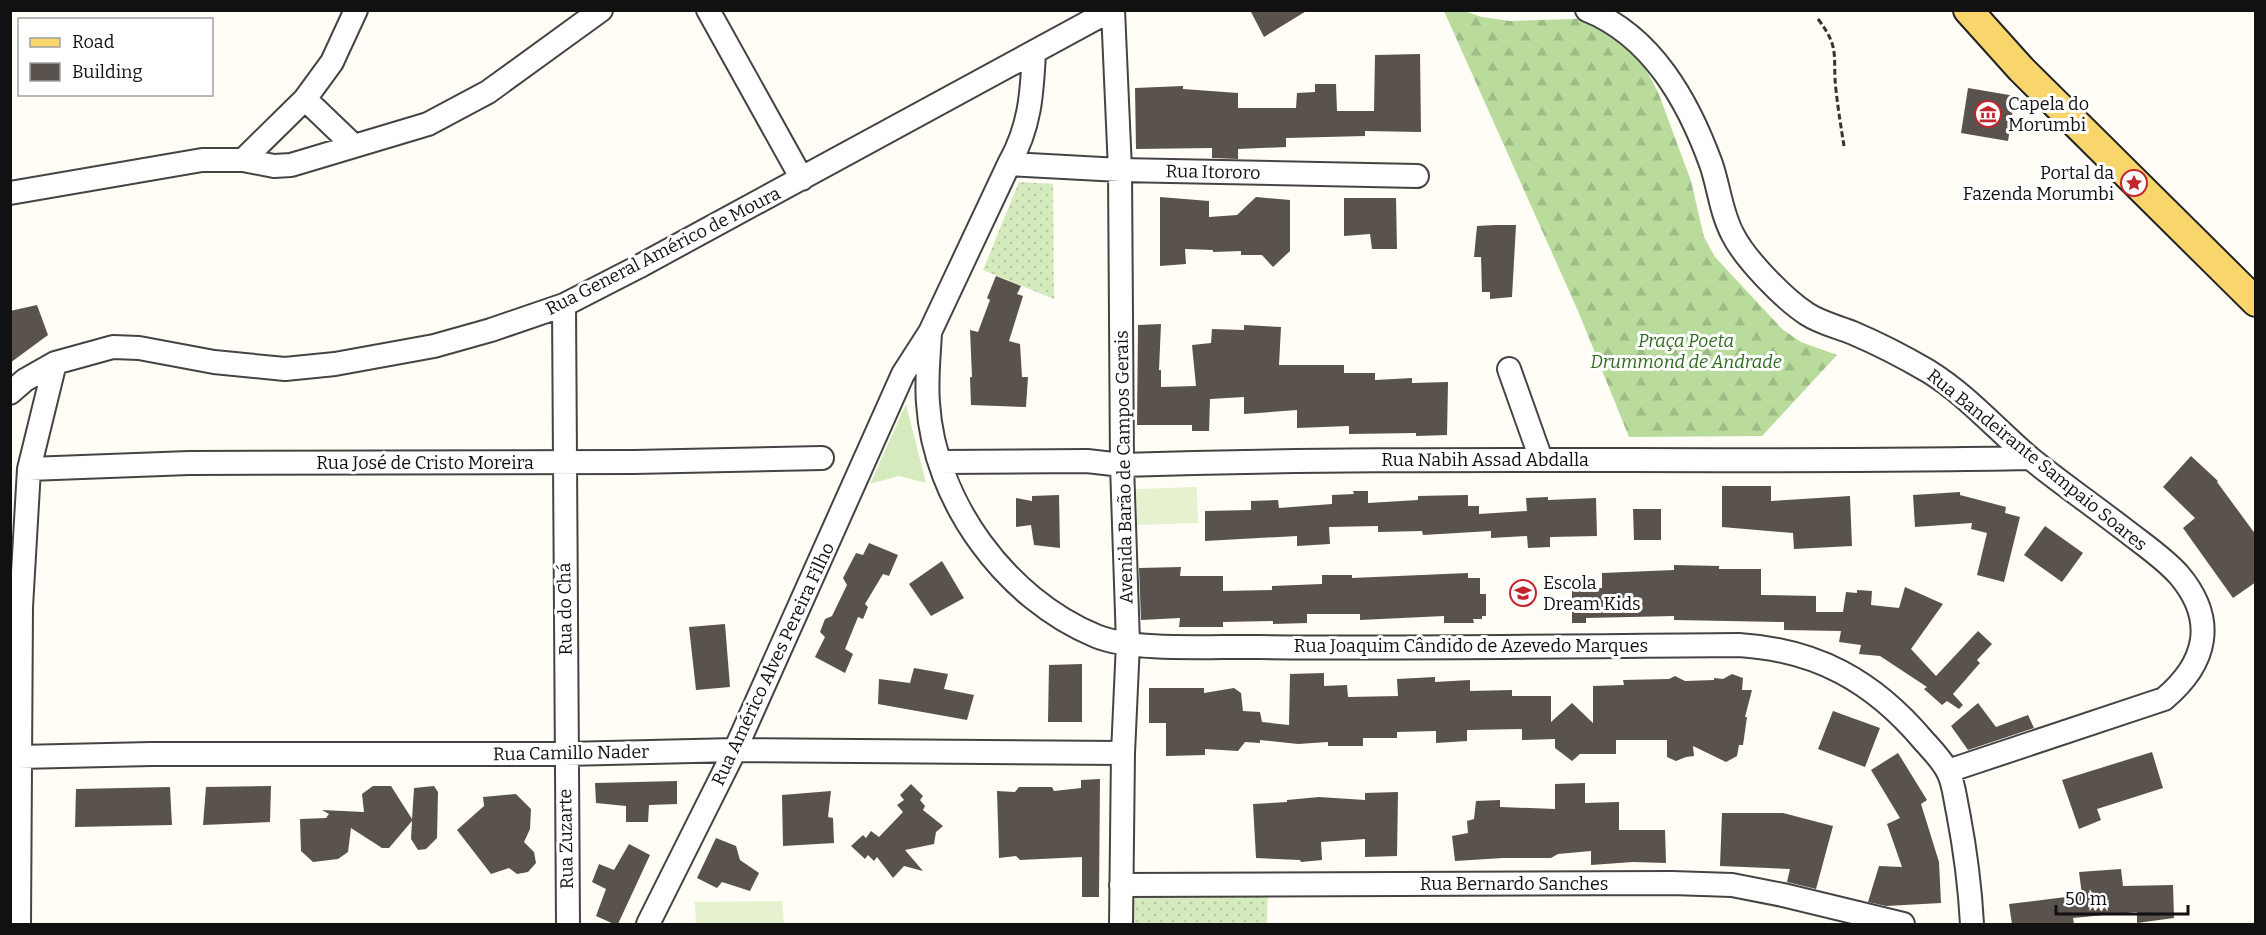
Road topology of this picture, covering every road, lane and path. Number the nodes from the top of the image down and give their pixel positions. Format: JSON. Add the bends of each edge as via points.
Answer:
{"nodes":[{"id":1,"x":356,"y":10,"type":"edge"},
{"id":2,"x":601,"y":10,"type":"edge"},
{"id":3,"x":708,"y":10,"type":"edge"},
{"id":4,"x":1112,"y":10,"type":"edge"},
{"id":5,"x":1587,"y":10,"type":"edge"},
{"id":6,"x":1968,"y":10,"type":"edge"},
{"id":7,"x":1818,"y":19,"type":"dead end"},
{"id":8,"x":1034,"y":52,"type":"junction"},
{"id":9,"x":304,"y":99,"type":"junction"},
{"id":10,"x":354,"y":146,"type":"junction"},
{"id":11,"x":1844,"y":146,"type":"dead end"},
{"id":12,"x":243,"y":160,"type":"junction"},
{"id":13,"x":1009,"y":164,"type":"junction"},
{"id":14,"x":1120,"y":170,"type":"junction"},
{"id":15,"x":1417,"y":177,"type":"dead end"},
{"id":16,"x":802,"y":179,"type":"junction"},
{"id":17,"x":10,"y":193,"type":"edge"},
{"id":18,"x":2256,"y":302,"type":"edge"},
{"id":19,"x":564,"y":305,"type":"junction"},
{"id":20,"x":930,"y":332,"type":"junction"},
{"id":21,"x":55,"y":363,"type":"junction"},
{"id":22,"x":1509,"y":369,"type":"dead end"},
{"id":23,"x":10,"y":393,"type":"edge"},
{"id":24,"x":892,"y":402,"type":"junction"},
{"id":25,"x":928,"y":403,"type":"junction"},
{"id":26,"x":822,"y":458,"type":"dead end"},
{"id":27,"x":2030,"y":458,"type":"junction"},
{"id":28,"x":1541,"y":459,"type":"junction"},
{"id":29,"x":940,"y":462,"type":"junction"},
{"id":30,"x":565,"y":463,"type":"junction"},
{"id":31,"x":1122,"y":465,"type":"junction"},
{"id":32,"x":29,"y":469,"type":"junction"},
{"id":33,"x":1128,"y":643,"type":"junction"},
{"id":34,"x":735,"y":750,"type":"junction"},
{"id":35,"x":1123,"y":753,"type":"junction"},
{"id":36,"x":565,"y":754,"type":"junction"},
{"id":37,"x":19,"y":757,"type":"junction"},
{"id":38,"x":1948,"y":771,"type":"junction"},
{"id":39,"x":1121,"y":885,"type":"junction"},
{"id":40,"x":19,"y":924,"type":"edge"},
{"id":41,"x":568,"y":924,"type":"edge"},
{"id":42,"x":648,"y":924,"type":"edge"},
{"id":43,"x":1121,"y":924,"type":"edge"},
{"id":44,"x":1904,"y":924,"type":"edge"},
{"id":45,"x":1972,"y":924,"type":"edge"}],
"edges":[{"from":1,"to":9,"type":"street","via":[[332,62]]},
{"from":2,"to":10,"type":"street","via":[[488,92],[428,124]]},
{"from":3,"to":16,"type":"street"},
{"from":4,"to":8,"type":"street","name":"Rua General Américo de Moura"},
{"from":4,"to":14,"type":"street","name":"Avenida Barão de Campos Gerais"},
{"from":5,"to":27,"type":"street","name":"Rua Bandeirante Sampaio Soares","via":[[1637,40],[1665,71],[1693,121],[1733,235],[1747,256],[1793,304],[1819,321],[1890,350],[1929,372],[1967,399]]},
{"from":6,"to":18,"type":"main road","via":[[2021,69]]},
{"from":7,"to":11,"type":"path","via":[[1836,51],[1836,87]]},
{"from":8,"to":13,"type":"street","name":"Rua Joaquim Cândido de Azevedo Marques","via":[[1028,120],[1021,144]]},
{"from":8,"to":16,"type":"street","name":"Rua General Américo de Moura"},
{"from":9,"to":10,"type":"street"},
{"from":9,"to":12,"type":"street"},
{"from":10,"to":12,"type":"street","via":[[291,165],[261,165]]},
{"from":12,"to":17,"type":"street","via":[[171,164]]},
{"from":13,"to":14,"type":"street","name":"Rua Itororo"},
{"from":13,"to":20,"type":"street","name":"Rua Joaquim Cândido de Azevedo Marques"},
{"from":14,"to":15,"type":"street","name":"Rua Itororo"},
{"from":14,"to":31,"type":"street","name":"Avenida Barão de Campos Gerais"},
{"from":16,"to":19,"type":"street","name":"Rua General Américo de Moura"},
{"from":19,"to":21,"type":"street","name":"Rua General Américo de Moura","via":[[434,346],[335,364],[285,369],[113,347]]},
{"from":19,"to":30,"type":"street","name":"Rua do Chá"},
{"from":20,"to":24,"type":"street","name":"Rua Joaquim Cândido de Azevedo Marques","via":[[903,374]]},
{"from":20,"to":25,"type":"street","name":"Rua Joaquim Cândido de Azevedo Marques"},
{"from":21,"to":23,"type":"street","name":"Rua General Américo de Moura"},
{"from":21,"to":32,"type":"street"},
{"from":22,"to":28,"type":"street"},
{"from":24,"to":25,"type":"street","via":[[910,396]]},
{"from":24,"to":34,"type":"street","name":"Rua Américo Alves Pereira Filho"},
{"from":25,"to":29,"type":"street","name":"Rua Joaquim Cândido de Azevedo Marques"},
{"from":26,"to":30,"type":"street","name":"Rua José de Cristo Moreira"},
{"from":27,"to":28,"type":"street","name":"Rua Nabih Assad Abdalla"},
{"from":27,"to":38,"type":"street","name":"Rua Bandeirante Sampaio Soares","via":[[2178,573],[2199,610],[2202,642],[2188,675],[2164,699]]},
{"from":28,"to":31,"type":"street","name":"Rua Nabih Assad Abdalla"},
{"from":29,"to":31,"type":"street","name":"Rua Nabih Assad Abdalla","via":[[1087,461]]},
{"from":29,"to":33,"type":"street","name":"Rua Joaquim Cândido de Azevedo Marques","via":[[962,515],[1001,568],[1073,625],[1099,637]]},
{"from":30,"to":32,"type":"street","name":"Rua José de Cristo Moreira","via":[[201,463]]},
{"from":30,"to":36,"type":"street","name":"Rua do Chá"},
{"from":31,"to":33,"type":"street","name":"Avenida Barão de Campos Gerais"},
{"from":32,"to":37,"type":"street","via":[[21,607]]},
{"from":33,"to":35,"type":"street","name":"Avenida Barão de Campos Gerais"},
{"from":33,"to":38,"type":"street","name":"Rua Joaquim Cândido de Azevedo Marques","via":[[1294,647],[1766,646],[1815,659],[1858,681],[1894,709]]},
{"from":34,"to":35,"type":"street","name":"Rua Camillo Nader"},
{"from":34,"to":36,"type":"street","name":"Rua Camillo Nader"},
{"from":34,"to":42,"type":"street","name":"Rua Américo Alves Pereira Filho"},
{"from":35,"to":39,"type":"street","name":"Avenida Barão de Campos Gerais"},
{"from":36,"to":37,"type":"street","name":"Rua Camillo Nader"},
{"from":36,"to":41,"type":"street","name":"Rua Zuzarte"},
{"from":37,"to":40,"type":"street"},
{"from":38,"to":45,"type":"street","name":"Rua Joaquim Cândido de Azevedo Marques","via":[[1964,843]]},
{"from":39,"to":43,"type":"street","name":"Avenida Barão de Campos Gerais"},
{"from":39,"to":44,"type":"street","name":"Rua Bernardo Sanches","via":[[1732,885]]}]}
